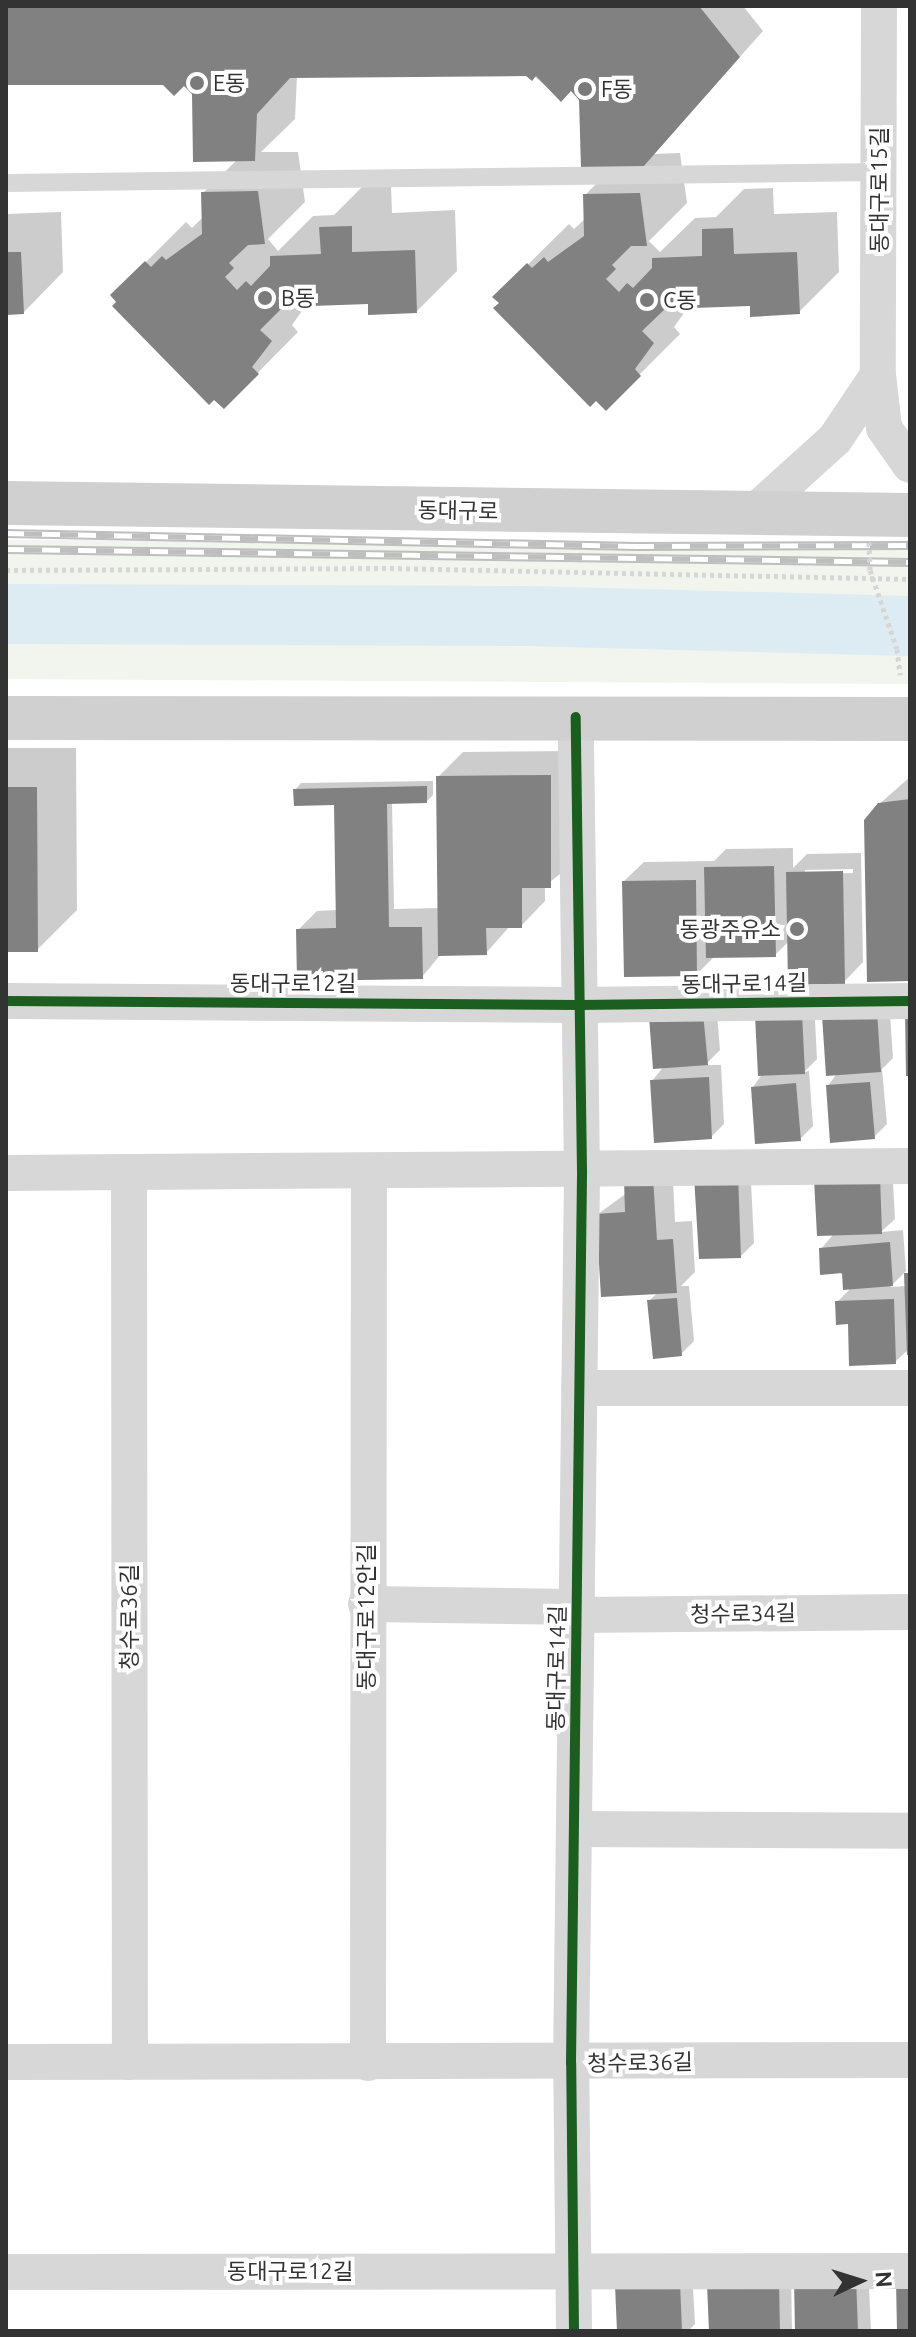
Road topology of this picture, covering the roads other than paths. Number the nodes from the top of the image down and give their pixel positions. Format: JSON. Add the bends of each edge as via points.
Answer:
{"nodes":[{"id":1,"x":879,"y":6,"type":"edge"},
{"id":2,"x":879,"y":172,"type":"junction"},
{"id":3,"x":6,"y":183,"type":"edge"},
{"id":4,"x":878,"y":375,"type":"junction"},
{"id":5,"x":910,"y":465,"type":"edge"},
{"id":6,"x":6,"y":503,"type":"edge"},
{"id":7,"x":751,"y":515,"type":"junction"},
{"id":8,"x":910,"y":515,"type":"edge"},
{"id":9,"x":576,"y":717,"type":"junction"},
{"id":10,"x":6,"y":718,"type":"edge"},
{"id":11,"x":910,"y":719,"type":"edge"},
{"id":12,"x":6,"y":1001,"type":"edge"},
{"id":13,"x":910,"y":1001,"type":"edge"},
{"id":14,"x":579,"y":1005,"type":"junction"},
{"id":15,"x":910,"y":1166,"type":"edge"},
{"id":16,"x":369,"y":1171,"type":"junction"},
{"id":17,"x":582,"y":1171,"type":"junction"},
{"id":18,"x":129,"y":1172,"type":"junction"},
{"id":19,"x":6,"y":1173,"type":"edge"},
{"id":20,"x":579,"y":1388,"type":"junction"},
{"id":21,"x":910,"y":1388,"type":"edge"},
{"id":22,"x":366,"y":1604,"type":"junction"},
{"id":23,"x":577,"y":1611,"type":"junction"},
{"id":24,"x":910,"y":1612,"type":"edge"},
{"id":25,"x":574,"y":1829,"type":"junction"},
{"id":26,"x":910,"y":1831,"type":"edge"},
{"id":27,"x":910,"y":2060,"type":"edge"},
{"id":28,"x":6,"y":2062,"type":"edge"},
{"id":29,"x":130,"y":2062,"type":"junction"},
{"id":30,"x":368,"y":2063,"type":"junction"},
{"id":31,"x":571,"y":2063,"type":"junction"},
{"id":32,"x":574,"y":2271,"type":"junction"},
{"id":33,"x":910,"y":2271,"type":"edge"},
{"id":34,"x":6,"y":2272,"type":"edge"},
{"id":35,"x":574,"y":2331,"type":"edge"}],
"edges":[{"from":1,"to":2,"type":"street","name":"동대구로15길"},
{"from":2,"to":3,"type":"lane"},
{"from":2,"to":4,"type":"street","name":"동대구로15길"},
{"from":4,"to":5,"type":"street","name":"동대구로15길","via":[[884,428]]},
{"from":4,"to":7,"type":"street","via":[[835,439]]},
{"from":6,"to":7,"type":"main road","name":"동대구로"},
{"from":7,"to":8,"type":"main road","name":"동대구로"},
{"from":9,"to":10,"type":"main road"},
{"from":9,"to":11,"type":"main road"},
{"from":9,"to":14,"type":"street","name":"동대구로14길"},
{"from":12,"to":14,"type":"street","name":"동대구로12길"},
{"from":13,"to":14,"type":"street","name":"동대구로14길"},
{"from":14,"to":17,"type":"street","name":"동대구로14길"},
{"from":15,"to":17,"type":"street"},
{"from":16,"to":17,"type":"street"},
{"from":16,"to":18,"type":"street"},
{"from":16,"to":22,"type":"street","name":"동대구로12안길"},
{"from":17,"to":20,"type":"street","name":"동대구로14길"},
{"from":18,"to":19,"type":"street"},
{"from":18,"to":29,"type":"street","name":"청수로36길"},
{"from":20,"to":21,"type":"street"},
{"from":20,"to":23,"type":"street","name":"동대구로14길"},
{"from":22,"to":23,"type":"street","name":"동대구로14길"},
{"from":22,"to":30,"type":"street","name":"동대구로12안길"},
{"from":23,"to":24,"type":"street","name":"청수로34길"},
{"from":23,"to":25,"type":"street","name":"동대구로14길"},
{"from":25,"to":26,"type":"street"},
{"from":25,"to":31,"type":"street","name":"동대구로14길"},
{"from":27,"to":31,"type":"street","name":"청수로36길"},
{"from":28,"to":29,"type":"street","name":"청수로36길"},
{"from":29,"to":30,"type":"street","name":"청수로36길"},
{"from":30,"to":31,"type":"street","name":"청수로36길"},
{"from":31,"to":32,"type":"street","name":"동대구로14길"},
{"from":32,"to":33,"type":"street"},
{"from":32,"to":34,"type":"street","name":"동대구로12길"},
{"from":32,"to":35,"type":"street","name":"동대구로14길"}]}
